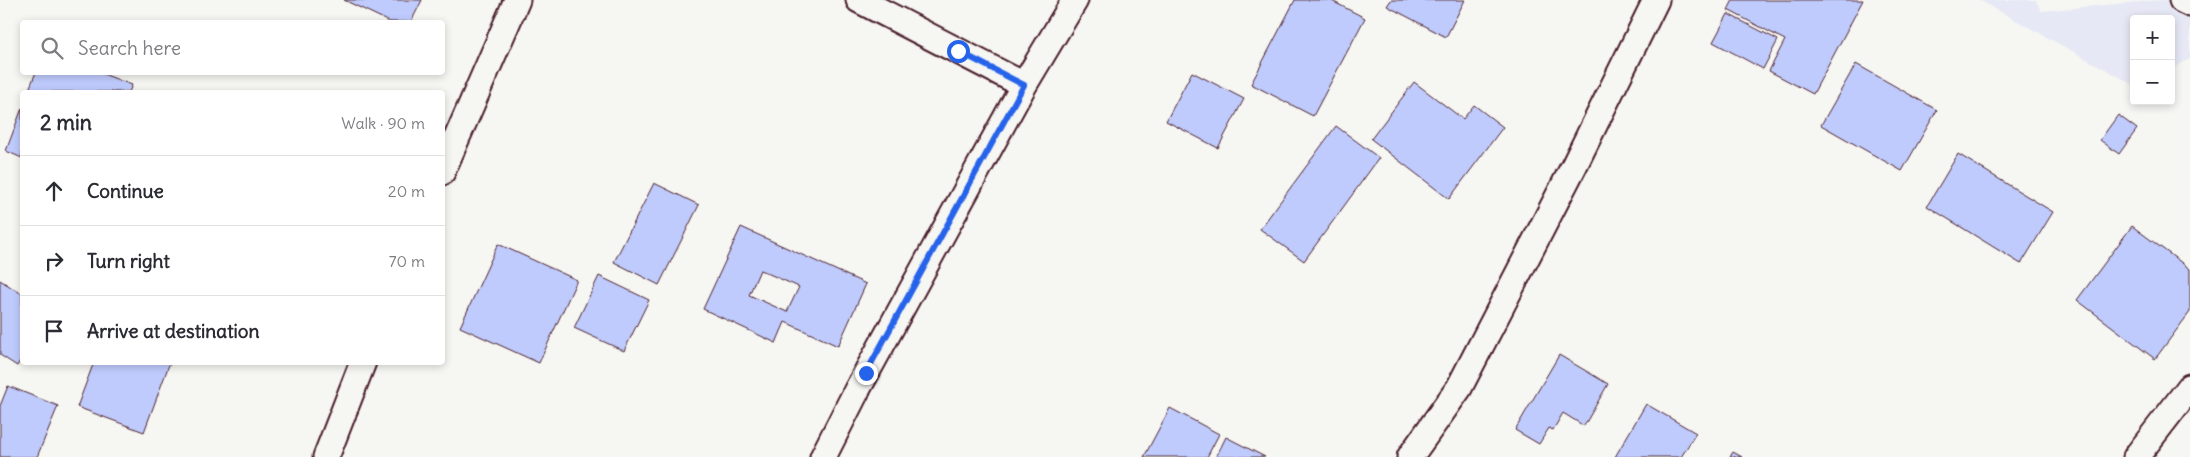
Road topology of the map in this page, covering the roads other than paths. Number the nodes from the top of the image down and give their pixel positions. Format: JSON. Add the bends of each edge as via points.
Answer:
{"nodes":[{"id":1,"x":517,"y":0,"type":"edge"},
{"id":2,"x":859,"y":0,"type":"edge"},
{"id":3,"x":1075,"y":0,"type":"edge"},
{"id":4,"x":1656,"y":0,"type":"edge"},
{"id":5,"x":2182,"y":0,"type":"edge"},
{"id":6,"x":2190,"y":4,"type":"edge"},
{"id":7,"x":1024,"y":85,"type":"junction"},
{"id":8,"x":445,"y":165,"type":"edge"},
{"id":9,"x":361,"y":365,"type":"edge"},
{"id":10,"x":2190,"y":387,"type":"edge"},
{"id":11,"x":326,"y":457,"type":"edge"},
{"id":12,"x":823,"y":457,"type":"edge"},
{"id":13,"x":1410,"y":457,"type":"edge"},
{"id":14,"x":2136,"y":457,"type":"edge"}],
"edges":[{"from":1,"to":8,"type":"street"},
{"from":2,"to":7,"type":"street"},
{"from":3,"to":7,"type":"street"},
{"from":4,"to":13,"type":"street","via":[[1459,388]]},
{"from":5,"to":6,"type":"street"},
{"from":7,"to":12,"type":"street"},
{"from":9,"to":11,"type":"street"},
{"from":10,"to":14,"type":"street"}]}
